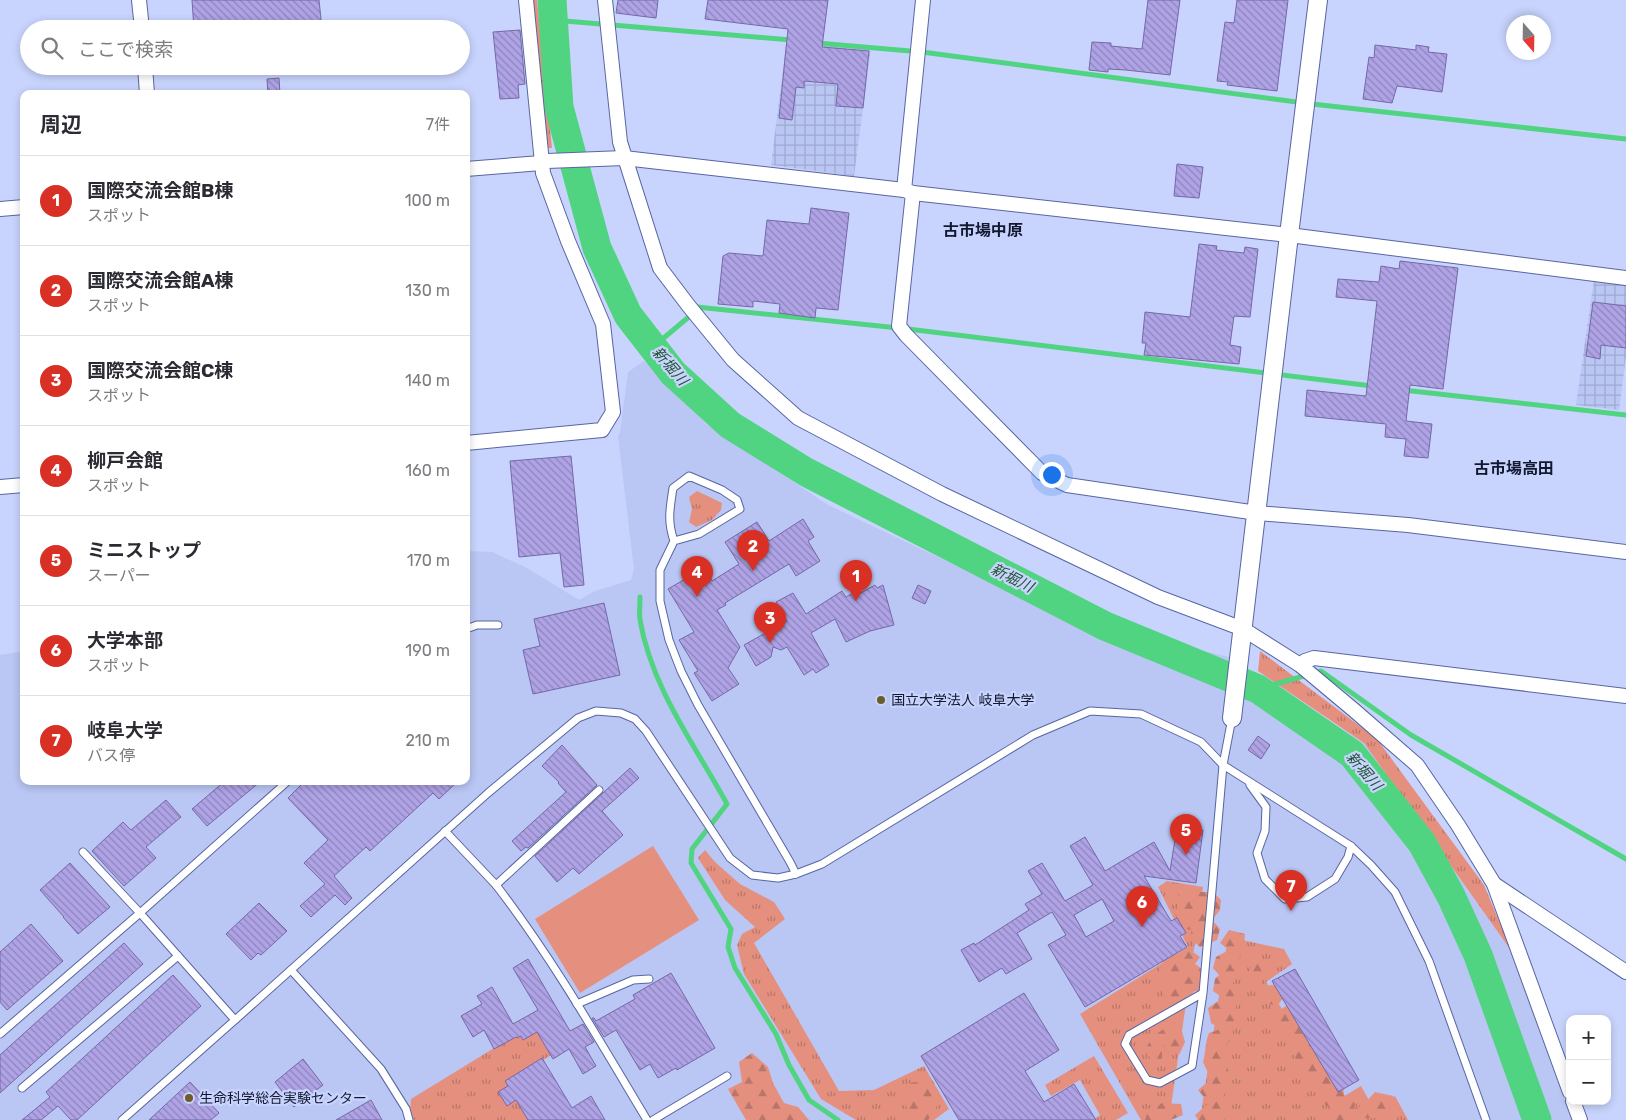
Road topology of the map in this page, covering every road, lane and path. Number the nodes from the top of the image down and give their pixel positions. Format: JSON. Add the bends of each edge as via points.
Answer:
{"nodes":[{"id":1,"x":139,"y":0,"type":"edge"},
{"id":2,"x":526,"y":0,"type":"edge"},
{"id":3,"x":605,"y":0,"type":"edge"},
{"id":4,"x":923,"y":0,"type":"edge"},
{"id":5,"x":1318,"y":0,"type":"edge"},
{"id":6,"x":141,"y":20,"type":"edge"},
{"id":7,"x":146,"y":75,"type":"edge"},
{"id":8,"x":147,"y":90,"type":"edge"},
{"id":9,"x":620,"y":158,"type":"junction"},
{"id":10,"x":544,"y":162,"type":"junction"},
{"id":11,"x":470,"y":169,"type":"edge"},
{"id":12,"x":908,"y":192,"type":"junction"},
{"id":13,"x":20,"y":207,"type":"edge"},
{"id":14,"x":0,"y":209,"type":"edge"},
{"id":15,"x":1289,"y":235,"type":"junction"},
{"id":16,"x":1626,"y":278,"type":"edge"},
{"id":17,"x":470,"y":443,"type":"edge"},
{"id":18,"x":20,"y":485,"type":"edge"},
{"id":19,"x":0,"y":487,"type":"edge"},
{"id":20,"x":1257,"y":513,"type":"junction"},
{"id":21,"x":674,"y":541,"type":"junction"},
{"id":22,"x":1626,"y":552,"type":"edge"},
{"id":23,"x":498,"y":625,"type":"dead end"},
{"id":24,"x":470,"y":628,"type":"edge"},
{"id":25,"x":1242,"y":633,"type":"junction"},
{"id":26,"x":1300,"y":665,"type":"junction"},
{"id":27,"x":1626,"y":696,"type":"edge"},
{"id":28,"x":1232,"y":718,"type":"joint"},
{"id":29,"x":1223,"y":765,"type":"junction"},
{"id":30,"x":1247,"y":781,"type":"junction"},
{"id":31,"x":281,"y":785,"type":"edge"},
{"id":32,"x":599,"y":790,"type":"dead end"},
{"id":33,"x":445,"y":831,"type":"junction"},
{"id":34,"x":1351,"y":846,"type":"junction"},
{"id":35,"x":83,"y":852,"type":"dead end"},
{"id":36,"x":796,"y":874,"type":"junction"},
{"id":37,"x":1494,"y":884,"type":"junction"},
{"id":38,"x":496,"y":885,"type":"junction"},
{"id":39,"x":140,"y":913,"type":"junction"},
{"id":40,"x":178,"y":956,"type":"junction"},
{"id":41,"x":291,"y":970,"type":"junction"},
{"id":42,"x":1626,"y":972,"type":"edge"},
{"id":43,"x":649,"y":979,"type":"dead end"},
{"id":44,"x":1203,"y":993,"type":"junction"},
{"id":45,"x":577,"y":1004,"type":"junction"},
{"id":46,"x":235,"y":1020,"type":"junction"},
{"id":47,"x":0,"y":1034,"type":"edge"},
{"id":48,"x":727,"y":1076,"type":"dead end"},
{"id":49,"x":1566,"y":1081,"type":"edge"},
{"id":50,"x":22,"y":1088,"type":"dead end"},
{"id":51,"x":1574,"y":1105,"type":"edge"},
{"id":52,"x":122,"y":1120,"type":"edge"},
{"id":53,"x":409,"y":1120,"type":"edge"},
{"id":54,"x":647,"y":1120,"type":"edge"},
{"id":55,"x":653,"y":1120,"type":"edge"},
{"id":56,"x":1486,"y":1120,"type":"edge"},
{"id":57,"x":1580,"y":1120,"type":"edge"}],
"edges":[{"from":1,"to":6,"type":"street"},
{"from":2,"to":10,"type":"street"},
{"from":3,"to":9,"type":"street"},
{"from":4,"to":12,"type":"street"},
{"from":5,"to":15,"type":"street"},
{"from":7,"to":8,"type":"street"},
{"from":9,"to":10,"type":"street"},
{"from":9,"to":12,"type":"street"},
{"from":9,"to":25,"type":"street","via":[[660,268],[734,360],[798,418],[942,494],[1158,597]]},
{"from":10,"to":11,"type":"street"},
{"from":10,"to":17,"type":"street","via":[[543,172],[602,324],[613,412],[602,430]]},
{"from":12,"to":15,"type":"street"},
{"from":12,"to":20,"type":"street","via":[[900,326],[1042,473],[1067,485]]},
{"from":13,"to":14,"type":"street"},
{"from":15,"to":16,"type":"street"},
{"from":15,"to":20,"type":"street"},
{"from":18,"to":19,"type":"street"},
{"from":20,"to":22,"type":"street","via":[[1408,525]]},
{"from":20,"to":25,"type":"street"},
{"from":21,"to":21,"type":"lane","via":[[699,534],[740,509],[737,500],[689,476],[674,488],[669,514]]},
{"from":21,"to":36,"type":"lane","via":[[660,570],[660,601],[669,640],[698,705]]},
{"from":23,"to":24,"type":"lane"},
{"from":25,"to":26,"type":"street"},
{"from":25,"to":28,"type":"street"},
{"from":26,"to":27,"type":"street","via":[[1314,658]]},
{"from":26,"to":37,"type":"street","via":[[1417,765]]},
{"from":28,"to":29,"type":"lane"},
{"from":29,"to":30,"type":"lane"},
{"from":29,"to":36,"type":"lane","via":[[1201,742],[1142,714],[1090,711],[1033,735],[822,864]]},
{"from":29,"to":44,"type":"lane"},
{"from":30,"to":34,"type":"lane"},
{"from":30,"to":34,"type":"lane","via":[[1266,807],[1265,831],[1257,853],[1266,879],[1285,899],[1307,897],[1335,879]]},
{"from":31,"to":39,"type":"lane"},
{"from":32,"to":38,"type":"lane"},
{"from":33,"to":36,"type":"lane","via":[[578,718],[596,711],[621,713],[646,731],[730,858],[752,875],[778,878]]},
{"from":33,"to":38,"type":"lane"},
{"from":33,"to":41,"type":"lane"},
{"from":34,"to":56,"type":"lane","via":[[1395,892],[1429,961]]},
{"from":35,"to":39,"type":"lane"},
{"from":37,"to":42,"type":"street"},
{"from":37,"to":49,"type":"street"},
{"from":38,"to":45,"type":"lane"},
{"from":39,"to":40,"type":"lane"},
{"from":39,"to":47,"type":"lane"},
{"from":40,"to":46,"type":"lane"},
{"from":40,"to":50,"type":"lane"},
{"from":41,"to":46,"type":"lane"},
{"from":41,"to":53,"type":"lane","via":[[382,1068]]},
{"from":43,"to":45,"type":"lane","via":[[633,980]]},
{"from":44,"to":44,"type":"lane","via":[[1129,1035],[1125,1044],[1147,1080],[1160,1083],[1192,1066]]},
{"from":45,"to":54,"type":"lane"},
{"from":46,"to":52,"type":"lane"},
{"from":48,"to":55,"type":"lane"},
{"from":51,"to":57,"type":"street"}]}
